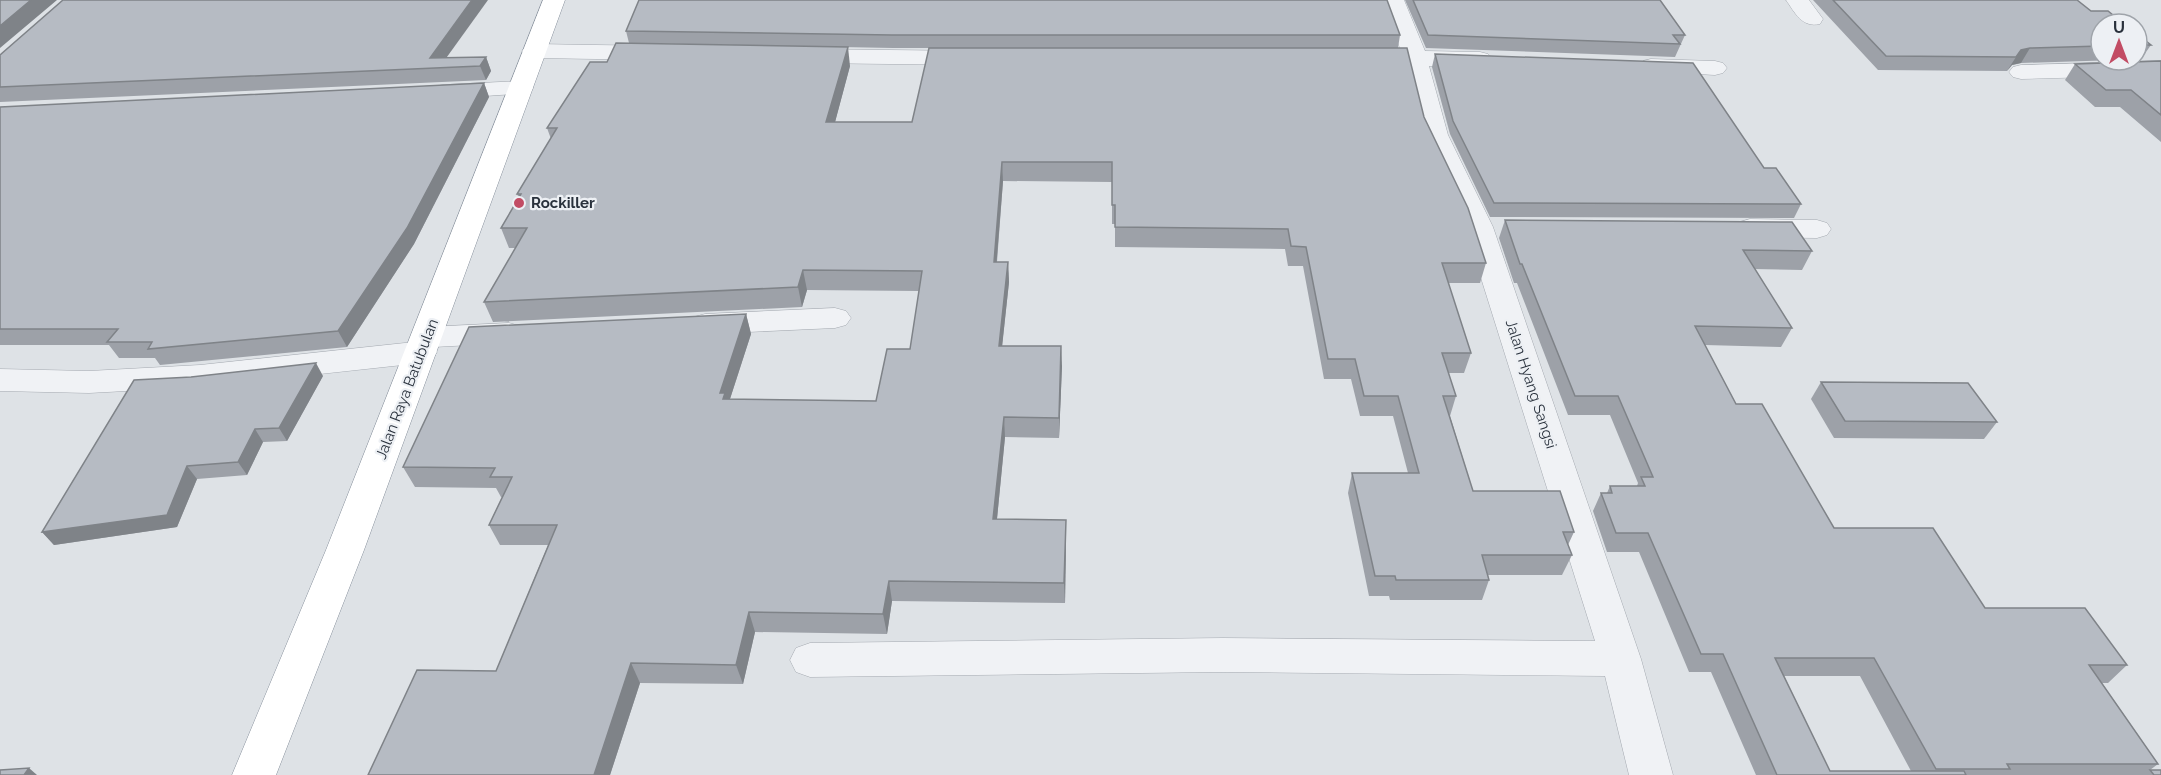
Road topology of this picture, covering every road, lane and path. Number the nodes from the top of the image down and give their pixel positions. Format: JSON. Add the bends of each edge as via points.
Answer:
{"nodes":[{"id":1,"x":554,"y":0,"type":"edge"},
{"id":2,"x":1393,"y":0,"type":"edge"},
{"id":3,"x":1797,"y":0,"type":"edge"},
{"id":4,"x":1812,"y":19,"type":"dead end"},
{"id":5,"x":534,"y":51,"type":"junction"},
{"id":6,"x":684,"y":53,"type":"edge"},
{"id":7,"x":786,"y":55,"type":"edge"},
{"id":8,"x":1414,"y":57,"type":"junction"},
{"id":9,"x":992,"y":58,"type":"edge"},
{"id":10,"x":1344,"y":58,"type":"edge"},
{"id":11,"x":1506,"y":60,"type":"edge"},
{"id":12,"x":1634,"y":65,"type":"edge"},
{"id":13,"x":1715,"y":68,"type":"dead end"},
{"id":14,"x":2161,"y":68,"type":"edge"},
{"id":15,"x":2021,"y":72,"type":"dead end"},
{"id":16,"x":521,"y":88,"type":"junction"},
{"id":17,"x":416,"y":93,"type":"edge"},
{"id":18,"x":1728,"y":228,"type":"edge"},
{"id":19,"x":1817,"y":229,"type":"dead end"},
{"id":20,"x":835,"y":318,"type":"dead end"},
{"id":21,"x":679,"y":326,"type":"edge"},
{"id":22,"x":535,"y":332,"type":"edge"},
{"id":23,"x":424,"y":345,"type":"junction"},
{"id":24,"x":0,"y":380,"type":"edge"},
{"id":25,"x":1621,"y":659,"type":"junction"},
{"id":26,"x":810,"y":660,"type":"dead end"},
{"id":27,"x":254,"y":775,"type":"edge"},
{"id":28,"x":1651,"y":775,"type":"edge"}],
"edges":[{"from":1,"to":5,"type":"highway","name":"Jalan Raya Batubulan"},
{"from":2,"to":8,"type":"street","name":"Jalan Hyang Sangsi"},
{"from":3,"to":4,"type":"street"},
{"from":5,"to":6,"type":"street"},
{"from":5,"to":16,"type":"highway","name":"Jalan Raya Batubulan"},
{"from":7,"to":9,"type":"street"},
{"from":8,"to":10,"type":"street"},
{"from":8,"to":11,"type":"street"},
{"from":8,"to":25,"type":"street","name":"Jalan Hyang Sangsi","via":[[1435,135],[1490,227]]},
{"from":12,"to":13,"type":"street"},
{"from":14,"to":15,"type":"street"},
{"from":16,"to":17,"type":"street"},
{"from":16,"to":23,"type":"highway","name":"Jalan Raya Batubulan"},
{"from":18,"to":19,"type":"street"},
{"from":20,"to":21,"type":"street"},
{"from":22,"to":23,"type":"street"},
{"from":23,"to":24,"type":"street","via":[[200,376],[89,382]]},
{"from":23,"to":27,"type":"highway","name":"Jalan Raya Batubulan"},
{"from":25,"to":26,"type":"street","via":[[1223,655]]},
{"from":25,"to":28,"type":"street","name":"Jalan Hyang Sangsi"}]}
